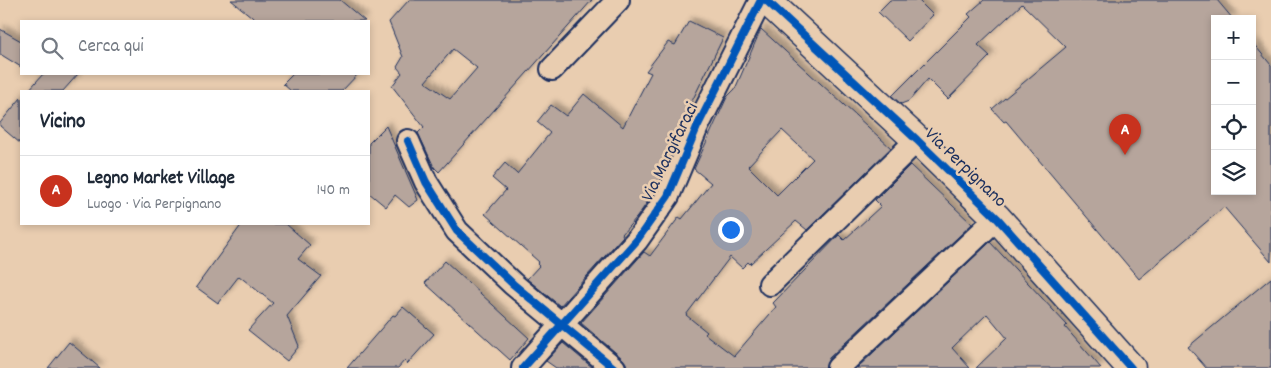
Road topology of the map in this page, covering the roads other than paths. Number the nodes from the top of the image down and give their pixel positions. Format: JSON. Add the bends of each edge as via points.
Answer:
{"nodes":[{"id":1,"x":618,"y":0,"type":"edge"},
{"id":2,"x":761,"y":0,"type":"edge"},
{"id":3,"x":766,"y":0,"type":"edge"},
{"id":4,"x":552,"y":68,"type":"dead end"},
{"id":5,"x":917,"y":140,"type":"junction"},
{"id":6,"x":408,"y":141,"type":"dead end"},
{"id":7,"x":997,"y":218,"type":"junction"},
{"id":8,"x":770,"y":284,"type":"dead end"},
{"id":9,"x":562,"y":326,"type":"junction"},
{"id":10,"x":523,"y":368,"type":"edge"},
{"id":11,"x":614,"y":368,"type":"edge"},
{"id":12,"x":838,"y":368,"type":"edge"},
{"id":13,"x":1131,"y":368,"type":"edge"}],
"edges":[{"from":1,"to":4,"type":"street"},
{"from":2,"to":9,"type":"street","name":"Via Margifaraci","via":[[697,127],[668,196],[637,240]]},
{"from":3,"to":5,"type":"street","name":"Via Perpignano"},
{"from":5,"to":7,"type":"street","name":"Via Perpignano"},
{"from":5,"to":8,"type":"street"},
{"from":6,"to":9,"type":"street","via":[[426,182],[457,231]]},
{"from":7,"to":12,"type":"street"},
{"from":7,"to":13,"type":"street","name":"Via Perpignano"},
{"from":9,"to":10,"type":"street","name":"Via Margifaraci"},
{"from":9,"to":11,"type":"street"}]}
